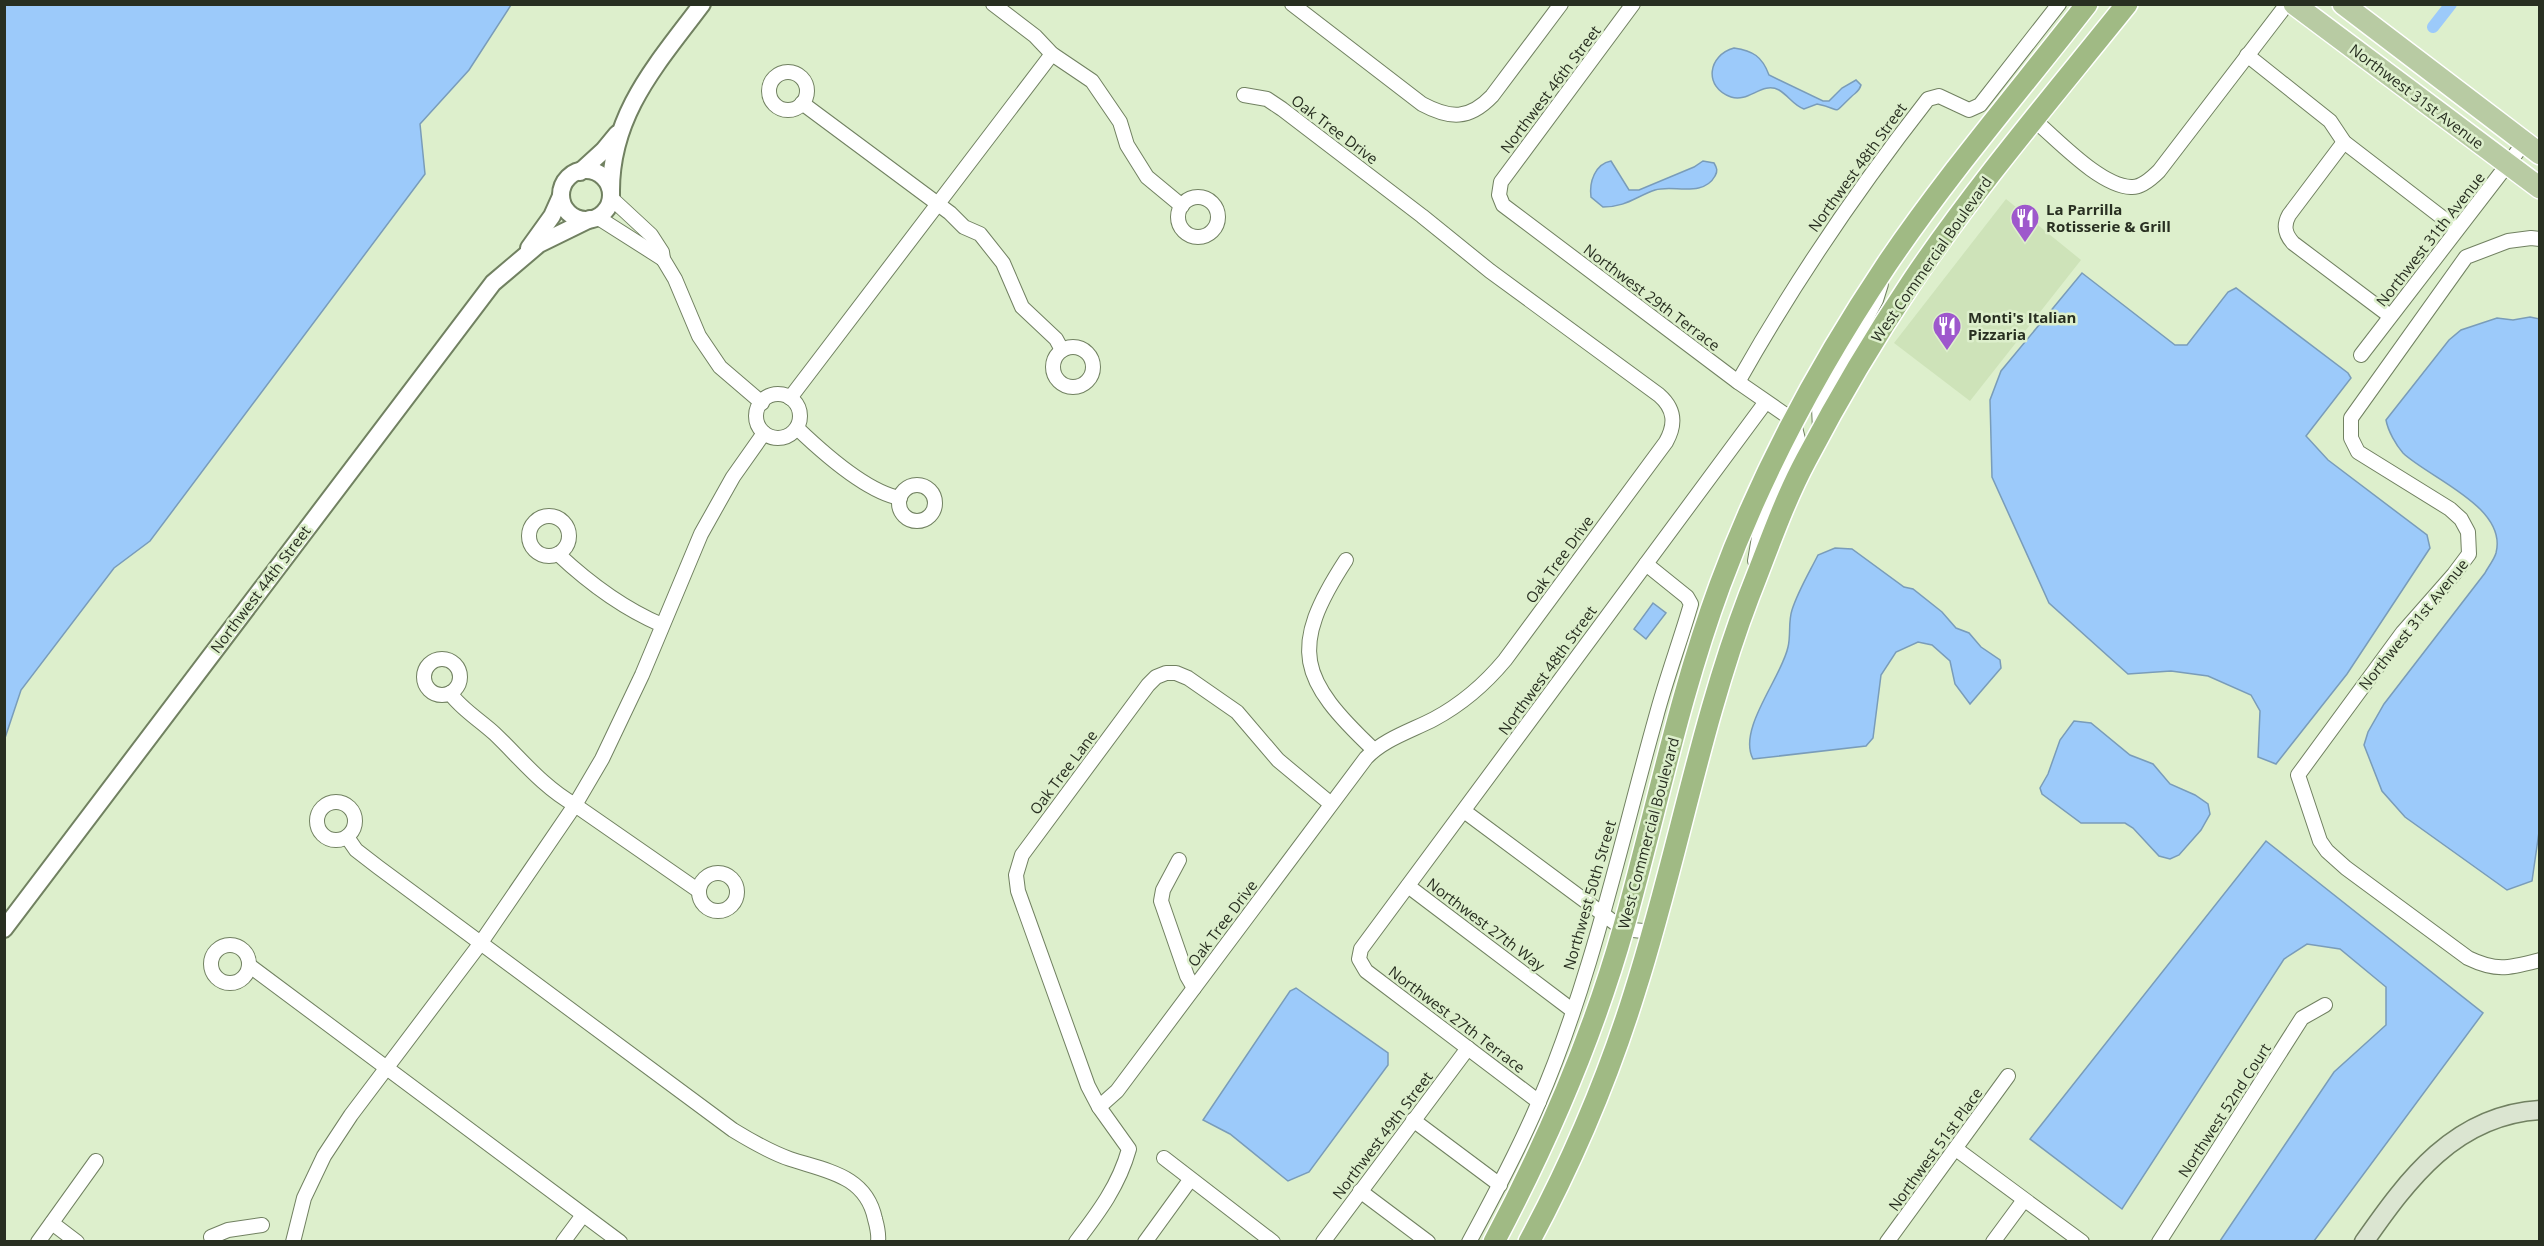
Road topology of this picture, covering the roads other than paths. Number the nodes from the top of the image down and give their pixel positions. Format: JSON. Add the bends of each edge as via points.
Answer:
{"nodes":[{"id":1,"x":702,"y":4,"type":"edge"},
{"id":2,"x":993,"y":4,"type":"edge"},
{"id":3,"x":1292,"y":4,"type":"edge"},
{"id":4,"x":1561,"y":4,"type":"edge"},
{"id":5,"x":1633,"y":4,"type":"edge"},
{"id":6,"x":2059,"y":4,"type":"edge"},
{"id":7,"x":2087,"y":4,"type":"edge"},
{"id":8,"x":2127,"y":4,"type":"edge"},
{"id":9,"x":2287,"y":4,"type":"edge"},
{"id":10,"x":2294,"y":4,"type":"edge"},
{"id":11,"x":2343,"y":4,"type":"edge"},
{"id":12,"x":1052,"y":54,"type":"junction"},
{"id":13,"x":2247,"y":55,"type":"junction"},
{"id":14,"x":1244,"y":94,"type":"dead end"},
{"id":15,"x":802,"y":103,"type":"dead end"},
{"id":16,"x":2034,"y":120,"type":"junction"},
{"id":17,"x":620,"y":131,"type":"junction"},
{"id":18,"x":2344,"y":142,"type":"junction"},
{"id":19,"x":2532,"y":149,"type":"edge"},
{"id":20,"x":2509,"y":165,"type":"junction"},
{"id":21,"x":580,"y":171,"type":"junction"},
{"id":22,"x":2540,"y":188,"type":"edge"},
{"id":23,"x":611,"y":195,"type":"junction"},
{"id":24,"x":1498,"y":195,"type":"joint"},
{"id":25,"x":561,"y":196,"type":"junction"},
{"id":26,"x":938,"y":205,"type":"junction"},
{"id":27,"x":1182,"y":206,"type":"dead end"},
{"id":28,"x":594,"y":218,"type":"junction"},
{"id":29,"x":640,"y":225,"type":"junction"},
{"id":30,"x":2457,"y":229,"type":"junction"},
{"id":31,"x":631,"y":238,"type":"junction"},
{"id":32,"x":2540,"y":239,"type":"edge"},
{"id":33,"x":523,"y":256,"type":"junction"},
{"id":34,"x":663,"y":259,"type":"junction"},
{"id":35,"x":1888,"y":262,"type":"junction"},
{"id":36,"x":2390,"y":316,"type":"junction"},
{"id":37,"x":1062,"y":350,"type":"dead end"},
{"id":38,"x":2361,"y":355,"type":"dead end"},
{"id":39,"x":1738,"y":382,"type":"junction"},
{"id":40,"x":790,"y":398,"type":"junction"},
{"id":41,"x":762,"y":403,"type":"junction"},
{"id":42,"x":1766,"y":403,"type":"junction"},
{"id":43,"x":1793,"y":420,"type":"junction"},
{"id":44,"x":797,"y":428,"type":"junction"},
{"id":45,"x":764,"y":433,"type":"junction"},
{"id":46,"x":1820,"y":435,"type":"junction"},
{"id":47,"x":900,"y":498,"type":"dead end"},
{"id":48,"x":558,"y":554,"type":"dead end"},
{"id":49,"x":1346,"y":560,"type":"dead end"},
{"id":50,"x":1646,"y":564,"type":"junction"},
{"id":51,"x":1749,"y":597,"type":"junction"},
{"id":52,"x":662,"y":625,"type":"junction"},
{"id":53,"x":450,"y":693,"type":"dead end"},
{"id":54,"x":1374,"y":750,"type":"junction"},
{"id":55,"x":1331,"y":804,"type":"junction"},
{"id":56,"x":575,"y":806,"type":"junction"},
{"id":57,"x":1464,"y":811,"type":"junction"},
{"id":58,"x":347,"y":837,"type":"dead end"},
{"id":59,"x":1179,"y":860,"type":"dead end"},
{"id":60,"x":1408,"y":886,"type":"junction"},
{"id":61,"x":699,"y":891,"type":"dead end"},
{"id":62,"x":1602,"y":915,"type":"junction"},
{"id":63,"x":4,"y":929,"type":"edge"},
{"id":64,"x":1623,"y":929,"type":"junction"},
{"id":65,"x":1653,"y":932,"type":"junction"},
{"id":66,"x":480,"y":944,"type":"junction"},
{"id":67,"x":1359,"y":959,"type":"joint"},
{"id":68,"x":2540,"y":960,"type":"edge"},
{"id":69,"x":250,"y":966,"type":"dead end"},
{"id":70,"x":1194,"y":987,"type":"junction"},
{"id":71,"x":2325,"y":1005,"type":"dead end"},
{"id":72,"x":1572,"y":1010,"type":"junction"},
{"id":73,"x":1468,"y":1048,"type":"junction"},
{"id":74,"x":387,"y":1068,"type":"junction"},
{"id":75,"x":2008,"y":1076,"type":"dead end"},
{"id":76,"x":1539,"y":1102,"type":"junction"},
{"id":77,"x":1099,"y":1107,"type":"junction"},
{"id":78,"x":2540,"y":1110,"type":"edge"},
{"id":79,"x":1413,"y":1120,"type":"junction"},
{"id":80,"x":1956,"y":1149,"type":"junction"},
{"id":81,"x":1164,"y":1158,"type":"dead end"},
{"id":82,"x":96,"y":1161,"type":"dead end"},
{"id":83,"x":1190,"y":1180,"type":"junction"},
{"id":84,"x":1500,"y":1185,"type":"junction"},
{"id":85,"x":1360,"y":1191,"type":"junction"},
{"id":86,"x":2024,"y":1200,"type":"junction"},
{"id":87,"x":583,"y":1215,"type":"junction"},
{"id":88,"x":52,"y":1223,"type":"junction"},
{"id":89,"x":262,"y":1225,"type":"dead end"},
{"id":90,"x":209,"y":1240,"type":"edge"},
{"id":91,"x":38,"y":1242,"type":"edge"},
{"id":92,"x":77,"y":1242,"type":"edge"},
{"id":93,"x":293,"y":1242,"type":"edge"},
{"id":94,"x":563,"y":1242,"type":"edge"},
{"id":95,"x":620,"y":1242,"type":"edge"},
{"id":96,"x":878,"y":1242,"type":"edge"},
{"id":97,"x":1076,"y":1242,"type":"edge"},
{"id":98,"x":1145,"y":1242,"type":"edge"},
{"id":99,"x":1273,"y":1242,"type":"edge"},
{"id":100,"x":1323,"y":1242,"type":"edge"},
{"id":101,"x":1428,"y":1242,"type":"edge"},
{"id":102,"x":1469,"y":1242,"type":"edge"},
{"id":103,"x":1494,"y":1242,"type":"edge"},
{"id":104,"x":1529,"y":1242,"type":"edge"},
{"id":105,"x":1887,"y":1242,"type":"edge"},
{"id":106,"x":1993,"y":1242,"type":"edge"},
{"id":107,"x":2082,"y":1242,"type":"edge"},
{"id":108,"x":2159,"y":1242,"type":"edge"},
{"id":109,"x":2364,"y":1242,"type":"edge"}],
"edges":[{"from":1,"to":17,"type":"street","via":[[641,86]]},
{"from":2,"to":12,"type":"street"},
{"from":3,"to":4,"type":"street","via":[[1422,104],[1457,116],[1479,110],[1492,96]]},
{"from":5,"to":24,"type":"street","name":"Northwest 46th Street","via":[[1501,182]]},
{"from":6,"to":39,"type":"street","name":"Northwest 48th Street","via":[[1980,105],[1969,110],[1938,96],[1928,99],[1826,237]]},
{"from":7,"to":35,"type":"highway","name":"West Commercial Boulevard"},
{"from":8,"to":16,"type":"highway","name":"West Commercial Boulevard"},
{"from":9,"to":13,"type":"street"},
{"from":10,"to":20,"type":"main road","name":"Northwest 31st Avenue"},
{"from":11,"to":19,"type":"main road","name":"Northwest 31st Avenue"},
{"from":12,"to":26,"type":"street"},
{"from":12,"to":27,"type":"street","via":[[1092,81],[1120,122],[1127,145],[1147,177]]},
{"from":13,"to":16,"type":"street","via":[[2159,171],[2136,187],[2108,180]]},
{"from":13,"to":18,"type":"street","via":[[2331,121]]},
{"from":14,"to":54,"type":"street","name":"Oak Tree Drive","via":[[1267,99],[1301,123],[1490,271],[1659,395],[1674,418],[1666,442],[1492,675],[1449,710]]},
{"from":15,"to":26,"type":"street"},
{"from":16,"to":46,"type":"highway","name":"West Commercial Boulevard","via":[[1914,279],[1868,349]]},
{"from":17,"to":21,"type":"street"},
{"from":17,"to":23,"type":"street","via":[[611,172]]},
{"from":18,"to":30,"type":"street"},
{"from":18,"to":36,"type":"street","via":[[2289,215],[2286,234]]},
{"from":19,"to":20,"type":"street","name":"Northwest 31th Avenue"},
{"from":20,"to":22,"type":"main road","name":"Northwest 31st Avenue"},
{"from":20,"to":30,"type":"street","name":"Northwest 31th Avenue"},
{"from":21,"to":23,"type":"street","via":[[598,174],[609,185]]},
{"from":21,"to":25,"type":"street","via":[[569,177]]},
{"from":23,"to":28,"type":"street","via":[[608,208]]},
{"from":23,"to":29,"type":"street"},
{"from":24,"to":39,"type":"street","name":"Northwest 29th Terrace","via":[[1503,205]]},
{"from":25,"to":28,"type":"street","via":[[570,215]]},
{"from":25,"to":33,"type":"street","name":"Northwest 44th Street","via":[[552,216]]},
{"from":26,"to":37,"type":"street","via":[[964,227],[980,234],[1003,263],[1022,307],[1056,339]]},
{"from":26,"to":40,"type":"street"},
{"from":28,"to":31,"type":"street"},
{"from":28,"to":33,"type":"street","name":"Northwest 44th Street","via":[[539,244]]},
{"from":29,"to":31,"type":"street"},
{"from":29,"to":34,"type":"street","via":[[656,243]]},
{"from":30,"to":36,"type":"street","name":"Northwest 31th Avenue"},
{"from":31,"to":34,"type":"street"},
{"from":32,"to":68,"type":"street","name":"Northwest 31st Avenue","via":[[2508,241],[2466,256],[2351,418],[2351,438],[2358,452],[2461,519],[2468,531],[2469,554],[2403,632],[2298,775],[2320,841],[2346,868],[2468,958],[2488,968]]},
{"from":33,"to":63,"type":"street","name":"Northwest 44th Street","via":[[493,283]]},
{"from":34,"to":41,"type":"street","via":[[699,336],[720,368]]},
{"from":35,"to":43,"type":"highway","name":"West Commercial Boulevard"},
{"from":35,"to":46,"type":"street","name":"West Commercial Boulevard","via":[[1876,300],[1819,407]]},
{"from":36,"to":38,"type":"street","name":"Northwest 31th Avenue"},
{"from":39,"to":42,"type":"street","name":"Northwest 29th Terrace"},
{"from":40,"to":41,"type":"street","via":[[777,395]]},
{"from":40,"to":44,"type":"street","via":[[799,408]]},
{"from":41,"to":45,"type":"street","via":[[757,420]]},
{"from":42,"to":43,"type":"street","name":"Northwest 29th Terrace"},
{"from":42,"to":50,"type":"street","name":"Northwest 48th Street"},
{"from":43,"to":51,"type":"street","name":"West Commercial Boulevard","via":[[1799,443],[1761,525]]},
{"from":43,"to":64,"type":"highway","name":"West Commercial Boulevard","via":[[1720,584],[1694,662]]},
{"from":44,"to":45,"type":"street","via":[[785,437]]},
{"from":44,"to":47,"type":"street","via":[[872,487]]},
{"from":45,"to":52,"type":"street","via":[[733,477],[701,534]]},
{"from":46,"to":51,"type":"highway","name":"West Commercial Boulevard","via":[[1790,495]]},
{"from":48,"to":52,"type":"street","via":[[618,603]]},
{"from":49,"to":54,"type":"street","via":[[1317,610],[1308,662],[1327,700]]},
{"from":50,"to":57,"type":"street","name":"Northwest 48th Street"},
{"from":50,"to":62,"type":"street","name":"Northwest 50th Street","via":[[1691,604]]},
{"from":51,"to":65,"type":"highway","name":"West Commercial Boulevard","via":[[1720,680]]},
{"from":52,"to":56,"type":"street","via":[[602,759]]},
{"from":53,"to":56,"type":"street","via":[[542,781]]},
{"from":54,"to":55,"type":"street","name":"Oak Tree Drive"},
{"from":55,"to":70,"type":"street","name":"Oak Tree Drive"},
{"from":55,"to":77,"type":"street","name":"Oak Tree Lane","via":[[1278,760],[1237,712],[1188,678],[1166,673],[1148,686],[1027,848],[1016,875],[1020,897]]},
{"from":56,"to":61,"type":"street"},
{"from":56,"to":66,"type":"street"},
{"from":57,"to":60,"type":"street","name":"Northwest 48th Street"},
{"from":57,"to":62,"type":"street"},
{"from":58,"to":66,"type":"street","via":[[356,850]]},
{"from":59,"to":70,"type":"street","via":[[1161,901]]},
{"from":60,"to":67,"type":"street","name":"Northwest 48th Street","via":[[1361,949]]},
{"from":60,"to":72,"type":"street","name":"Northwest 27th Way"},
{"from":62,"to":64,"type":"street"},
{"from":62,"to":72,"type":"street","name":"Northwest 50th Street"},
{"from":64,"to":65,"type":"street"},
{"from":64,"to":103,"type":"highway","name":"West Commercial Boulevard","via":[[1560,1104]]},
{"from":65,"to":104,"type":"highway","name":"West Commercial Boulevard","via":[[1627,1018],[1596,1098]]},
{"from":66,"to":74,"type":"street"},
{"from":66,"to":96,"type":"street","via":[[733,1130],[790,1159],[851,1180],[873,1211]]},
{"from":67,"to":73,"type":"street","name":"Northwest 27th Terrace","via":[[1366,971]]},
{"from":69,"to":74,"type":"street"},
{"from":70,"to":77,"type":"street","name":"Oak Tree Drive","via":[[1117,1091]]},
{"from":71,"to":108,"type":"street","name":"Northwest 52nd Court","via":[[2302,1018]]},
{"from":72,"to":76,"type":"street","name":"Northwest 50th Street"},
{"from":73,"to":76,"type":"street","name":"Northwest 27th Terrace"},
{"from":73,"to":79,"type":"street","name":"Northwest 49th Street"},
{"from":74,"to":87,"type":"street"},
{"from":74,"to":93,"type":"street","via":[[324,1156],[304,1198]]},
{"from":75,"to":80,"type":"street","name":"Northwest 51st Place"},
{"from":76,"to":84,"type":"street","name":"Northwest 50th Street"},
{"from":77,"to":97,"type":"street","name":"Oak Tree Lane","via":[[1129,1149],[1123,1172]]},
{"from":78,"to":109,"type":"main road","via":[[2487,1123],[2445,1147],[2412,1178]]},
{"from":79,"to":84,"type":"street"},
{"from":79,"to":85,"type":"street","name":"Northwest 49th Street"},
{"from":80,"to":86,"type":"street"},
{"from":80,"to":105,"type":"street","name":"Northwest 51st Place"},
{"from":81,"to":83,"type":"street"},
{"from":82,"to":88,"type":"street"},
{"from":83,"to":98,"type":"street"},
{"from":83,"to":99,"type":"street"},
{"from":84,"to":102,"type":"street","name":"Northwest 50th Street"},
{"from":85,"to":100,"type":"street","name":"Northwest 49th Street"},
{"from":85,"to":101,"type":"street"},
{"from":86,"to":106,"type":"street"},
{"from":86,"to":107,"type":"street"},
{"from":87,"to":94,"type":"street"},
{"from":87,"to":95,"type":"street"},
{"from":88,"to":91,"type":"street"},
{"from":88,"to":92,"type":"street"},
{"from":89,"to":90,"type":"street","via":[[228,1230]]}]}
